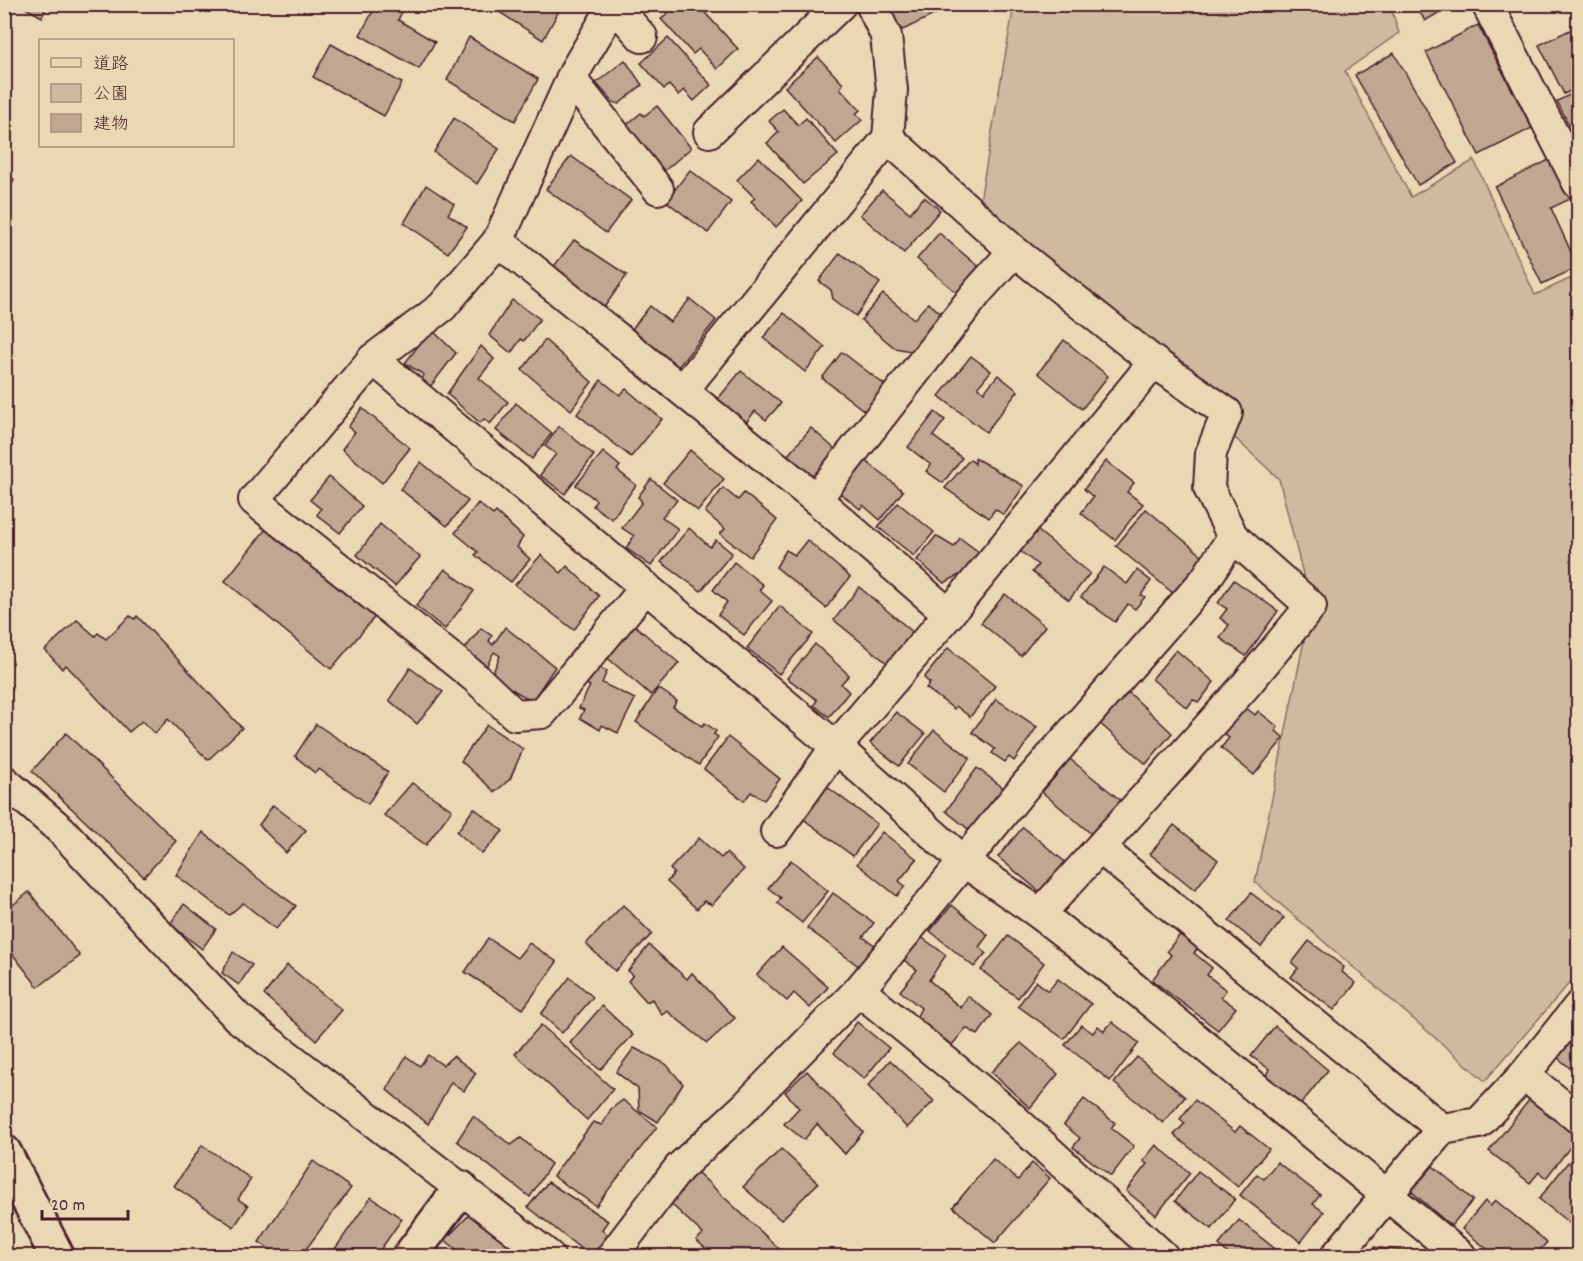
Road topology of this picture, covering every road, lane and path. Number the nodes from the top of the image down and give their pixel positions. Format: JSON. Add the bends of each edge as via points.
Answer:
{"nodes":[{"id":1,"x":841,"y":4,"type":"edge"},
{"id":2,"x":871,"y":4,"type":"edge"},
{"id":3,"x":1487,"y":4,"type":"edge"},
{"id":4,"x":613,"y":5,"type":"edge"},
{"id":5,"x":642,"y":37,"type":"dead end"},
{"id":6,"x":571,"y":79,"type":"junction"},
{"id":7,"x":709,"y":132,"type":"dead end"},
{"id":8,"x":888,"y":138,"type":"junction"},
{"id":9,"x":1578,"y":183,"type":"edge"},
{"id":10,"x":658,"y":189,"type":"dead end"},
{"id":11,"x":498,"y":241,"type":"junction"},
{"id":12,"x":1014,"y":251,"type":"junction"},
{"id":13,"x":373,"y":359,"type":"junction"},
{"id":14,"x":1154,"y":362,"type":"junction"},
{"id":15,"x":683,"y":390,"type":"junction"},
{"id":16,"x":816,"y":499,"type":"junction"},
{"id":17,"x":1233,"y":537,"type":"junction"},
{"id":18,"x":646,"y":587,"type":"junction"},
{"id":19,"x":949,"y":614,"type":"junction"},
{"id":20,"x":836,"y":747,"type":"junction"},
{"id":21,"x":4,"y":781,"type":"edge"},
{"id":22,"x":776,"y":831,"type":"dead end"},
{"id":23,"x":1100,"y":848,"type":"junction"},
{"id":24,"x":963,"y":861,"type":"junction"},
{"id":25,"x":1041,"y":914,"type":"junction"},
{"id":26,"x":859,"y":990,"type":"junction"},
{"id":27,"x":1578,"y":1007,"type":"edge"},
{"id":28,"x":1524,"y":1075,"type":"junction"},
{"id":29,"x":1578,"y":1118,"type":"edge"},
{"id":30,"x":1442,"y":1129,"type":"junction"},
{"id":31,"x":4,"y":1152,"type":"edge"},
{"id":32,"x":461,"y":1188,"type":"junction"},
{"id":33,"x":1386,"y":1194,"type":"junction"},
{"id":34,"x":57,"y":1257,"type":"edge"},
{"id":35,"x":411,"y":1257,"type":"edge"},
{"id":36,"x":549,"y":1257,"type":"edge"},
{"id":37,"x":612,"y":1257,"type":"edge"},
{"id":38,"x":1163,"y":1257,"type":"edge"},
{"id":39,"x":1336,"y":1257,"type":"edge"},
{"id":40,"x":1461,"y":1257,"type":"edge"}],
"edges":[{"from":1,"to":7,"type":"street"},
{"from":2,"to":8,"type":"street","via":[[886,36],[892,90]]},
{"from":3,"to":9,"type":"street"},
{"from":4,"to":5,"type":"street"},
{"from":4,"to":6,"type":"street"},
{"from":6,"to":10,"type":"street"},
{"from":6,"to":11,"type":"street"},
{"from":8,"to":12,"type":"street"},
{"from":8,"to":15,"type":"street"},
{"from":11,"to":13,"type":"street","via":[[442,307]]},
{"from":11,"to":15,"type":"street"},
{"from":12,"to":14,"type":"street"},
{"from":12,"to":16,"type":"street","via":[[979,290]]},
{"from":13,"to":18,"type":"street"},
{"from":13,"to":18,"type":"street","via":[[254,500],[269,514],[477,679],[515,715],[542,713]]},
{"from":14,"to":17,"type":"street","via":[[1227,413],[1211,453],[1209,488]]},
{"from":14,"to":19,"type":"street"},
{"from":15,"to":16,"type":"street"},
{"from":16,"to":19,"type":"street"},
{"from":17,"to":23,"type":"street","via":[[1311,606]]},
{"from":17,"to":24,"type":"street","via":[[1205,579]]},
{"from":18,"to":20,"type":"street"},
{"from":19,"to":20,"type":"street"},
{"from":20,"to":22,"type":"street"},
{"from":20,"to":24,"type":"street"},
{"from":21,"to":32,"type":"street","via":[[61,830],[237,1017]]},
{"from":23,"to":25,"type":"street"},
{"from":23,"to":30,"type":"street"},
{"from":24,"to":25,"type":"street"},
{"from":24,"to":26,"type":"street"},
{"from":25,"to":33,"type":"street"},
{"from":26,"to":37,"type":"street","via":[[680,1168]]},
{"from":26,"to":38,"type":"street","via":[[1001,1107]]},
{"from":27,"to":28,"type":"street"},
{"from":28,"to":29,"type":"street"},
{"from":28,"to":30,"type":"street","via":[[1479,1123]]},
{"from":30,"to":33,"type":"street"},
{"from":31,"to":34,"type":"main road"},
{"from":32,"to":35,"type":"main road"},
{"from":32,"to":36,"type":"street"},
{"from":33,"to":39,"type":"street"},
{"from":33,"to":40,"type":"street"}]}
